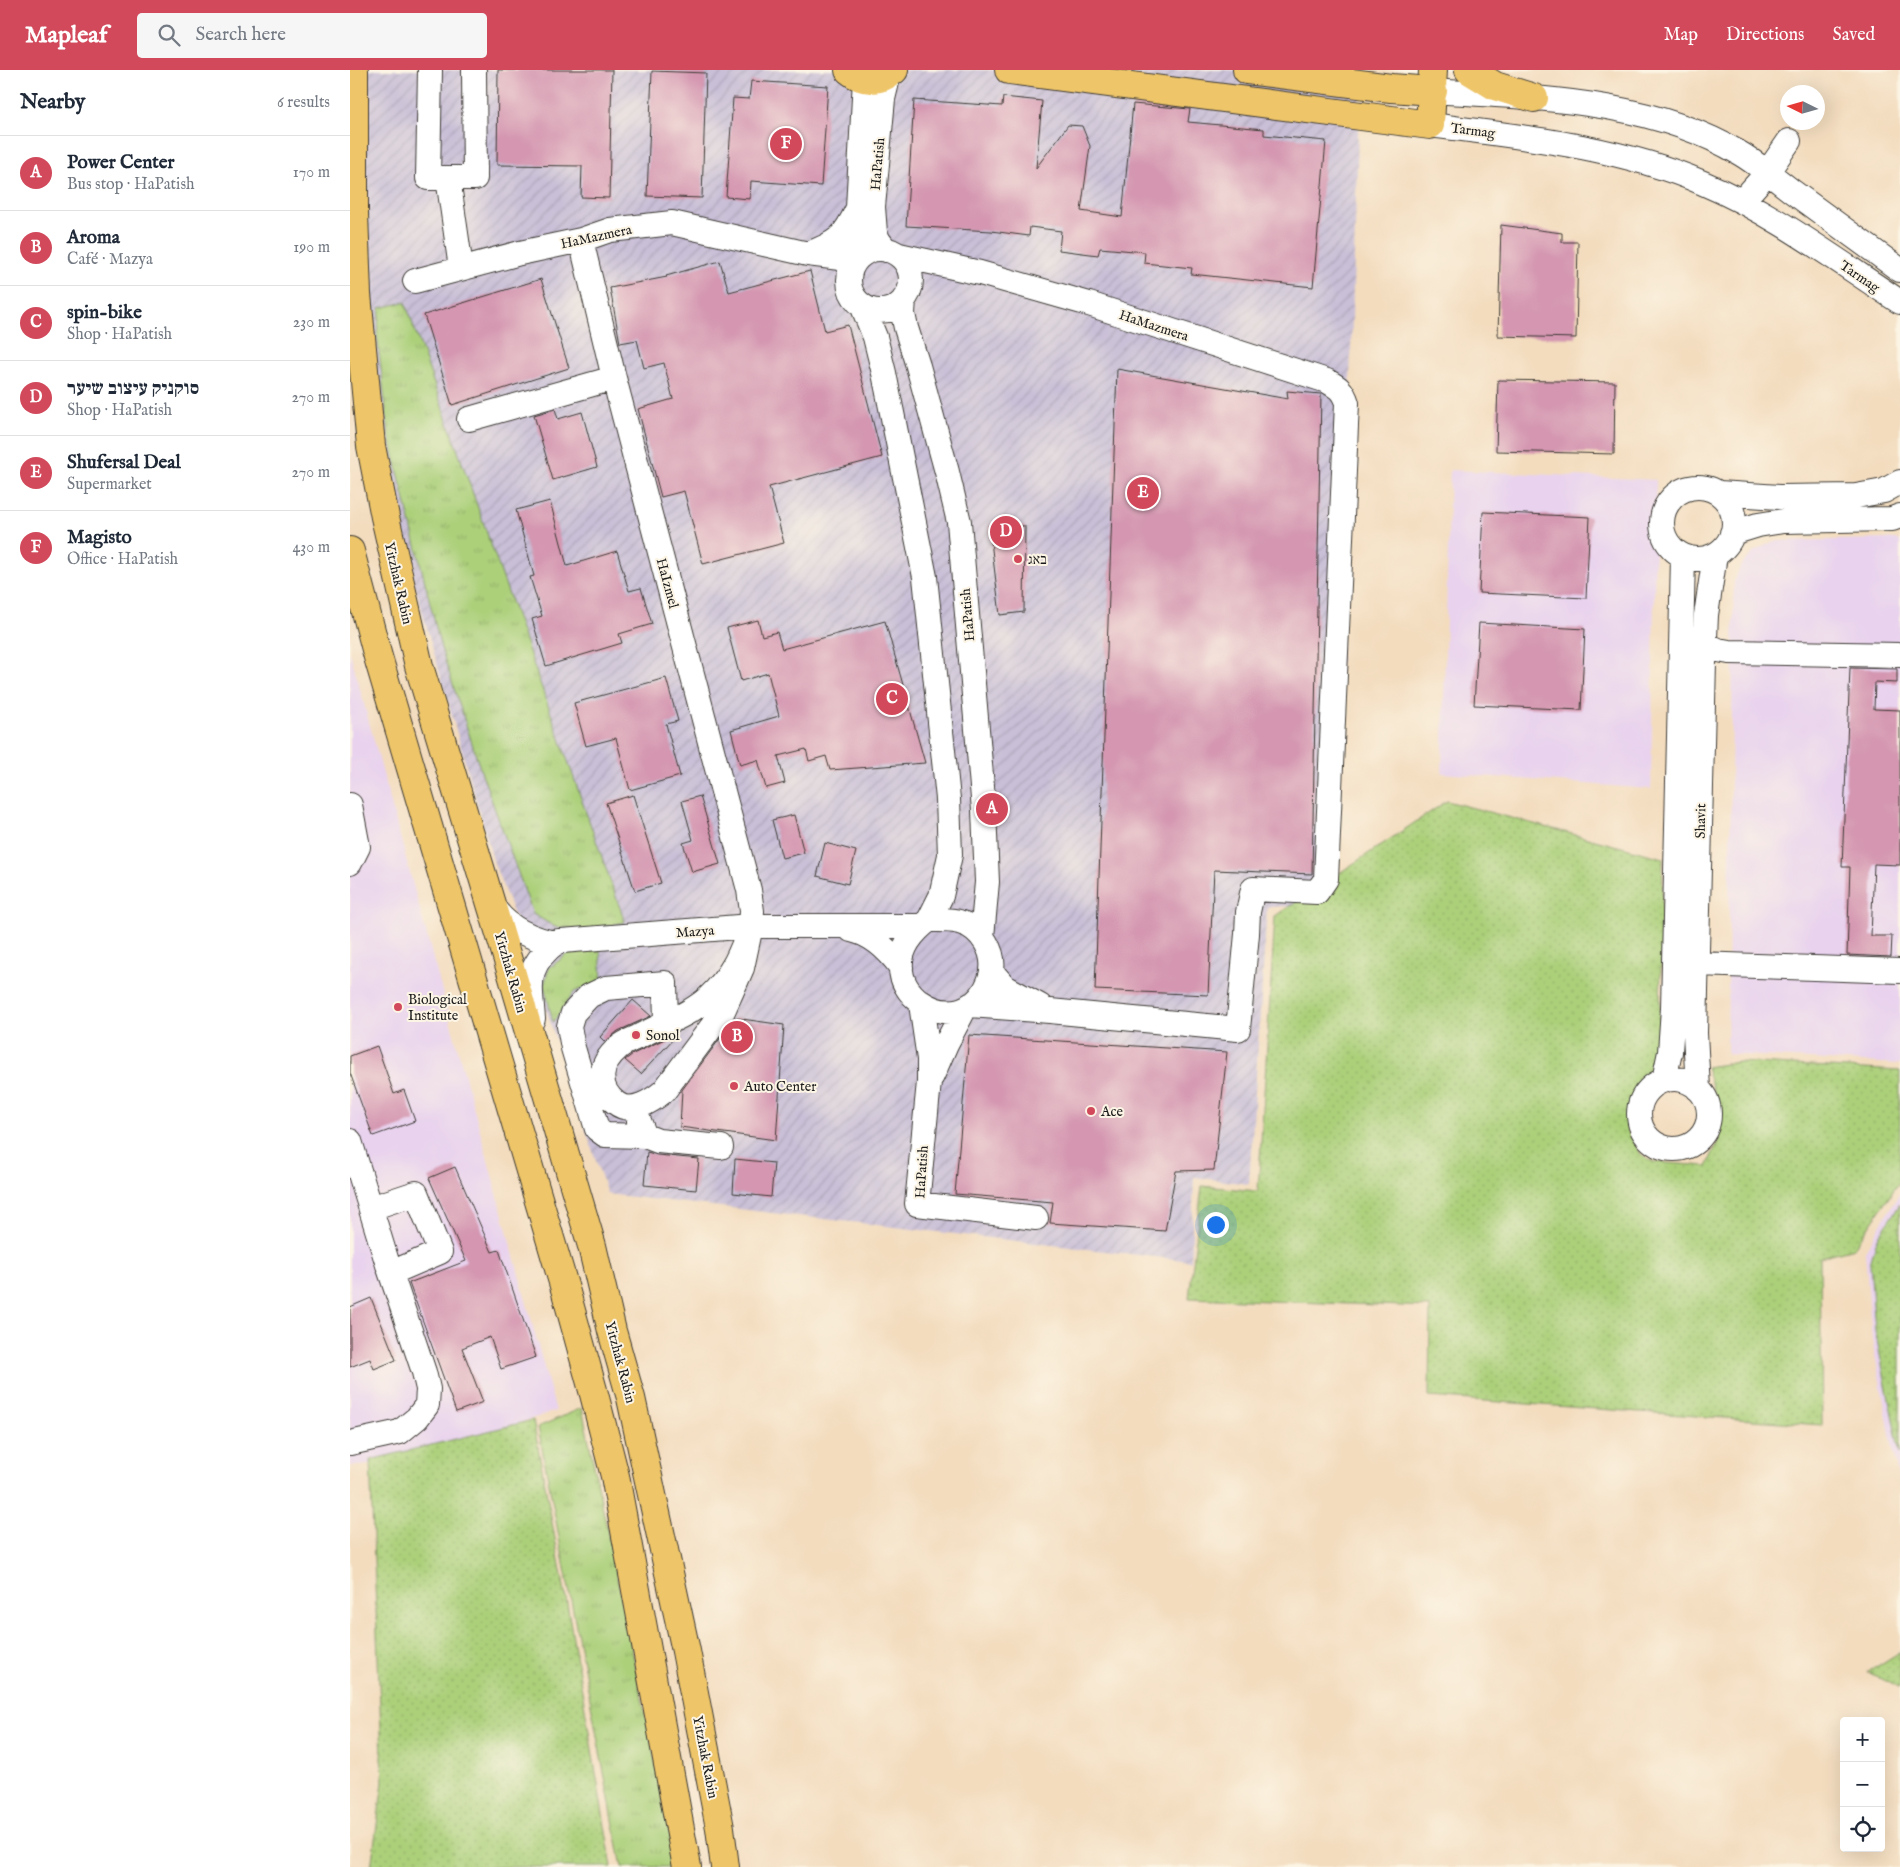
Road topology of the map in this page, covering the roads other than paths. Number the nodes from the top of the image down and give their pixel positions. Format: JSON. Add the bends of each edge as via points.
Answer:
{"nodes":[{"id":1,"x":354,"y":70,"type":"edge"},
{"id":2,"x":372,"y":70,"type":"edge"},
{"id":3,"x":430,"y":70,"type":"edge"},
{"id":4,"x":474,"y":70,"type":"edge"},
{"id":5,"x":1009,"y":70,"type":"edge"},
{"id":6,"x":1247,"y":70,"type":"edge"},
{"id":7,"x":1469,"y":70,"type":"edge"},
{"id":8,"x":881,"y":72,"type":"edge"},
{"id":9,"x":1328,"y":74,"type":"edge"},
{"id":10,"x":1391,"y":79,"type":"edge"},
{"id":11,"x":1433,"y":80,"type":"edge"},
{"id":12,"x":1534,"y":98,"type":"junction"},
{"id":13,"x":1391,"y":119,"type":"junction"},
{"id":14,"x":1430,"y":125,"type":"junction"},
{"id":15,"x":1789,"y":141,"type":"dead end"},
{"id":16,"x":354,"y":148,"type":"junction"},
{"id":17,"x":1768,"y":173,"type":"junction"},
{"id":18,"x":448,"y":178,"type":"junction"},
{"id":19,"x":1742,"y":201,"type":"junction"},
{"id":20,"x":858,"y":208,"type":"junction"},
{"id":21,"x":581,"y":240,"type":"junction"},
{"id":22,"x":892,"y":253,"type":"junction"},
{"id":23,"x":808,"y":254,"type":"junction"},
{"id":24,"x":858,"y":259,"type":"junction"},
{"id":25,"x":461,"y":268,"type":"junction"},
{"id":26,"x":1900,"y":270,"type":"edge"},
{"id":27,"x":980,"y":273,"type":"junction"},
{"id":28,"x":415,"y":280,"type":"dead end"},
{"id":29,"x":906,"y":295,"type":"junction"},
{"id":30,"x":1900,"y":302,"type":"edge"},
{"id":31,"x":862,"y":306,"type":"junction"},
{"id":32,"x":614,"y":378,"type":"junction"},
{"id":33,"x":469,"y":419,"type":"dead end"},
{"id":34,"x":1900,"y":482,"type":"edge"},
{"id":35,"x":1719,"y":494,"type":"junction"},
{"id":36,"x":1900,"y":516,"type":"edge"},
{"id":37,"x":1732,"y":533,"type":"junction"},
{"id":38,"x":350,"y":551,"type":"edge"},
{"id":39,"x":1715,"y":555,"type":"junction"},
{"id":40,"x":1683,"y":556,"type":"junction"},
{"id":41,"x":1705,"y":644,"type":"junction"},
{"id":42,"x":1900,"y":654,"type":"edge"},
{"id":43,"x":350,"y":805,"type":"edge"},
{"id":44,"x":350,"y":863,"type":"edge"},
{"id":45,"x":490,"y":899,"type":"junction"},
{"id":46,"x":925,"y":923,"type":"junction"},
{"id":47,"x":751,"y":926,"type":"junction"},
{"id":48,"x":832,"y":927,"type":"junction"},
{"id":49,"x":982,"y":937,"type":"junction"},
{"id":50,"x":558,"y":941,"type":"junction"},
{"id":51,"x":1697,"y":964,"type":"junction"},
{"id":52,"x":901,"y":967,"type":"junction"},
{"id":53,"x":1900,"y":971,"type":"edge"},
{"id":54,"x":992,"y":972,"type":"junction"},
{"id":55,"x":922,"y":1004,"type":"junction"},
{"id":56,"x":967,"y":1007,"type":"junction"},
{"id":57,"x":1050,"y":1011,"type":"junction"},
{"id":58,"x":666,"y":1022,"type":"junction"},
{"id":59,"x":536,"y":1055,"type":"junction"},
{"id":60,"x":1664,"y":1080,"type":"junction"},
{"id":61,"x":930,"y":1082,"type":"junction"},
{"id":62,"x":1698,"y":1089,"type":"junction"},
{"id":63,"x":636,"y":1106,"type":"junction"},
{"id":64,"x":645,"y":1136,"type":"junction"},
{"id":65,"x":350,"y":1141,"type":"edge"},
{"id":66,"x":721,"y":1147,"type":"dead end"},
{"id":67,"x":372,"y":1208,"type":"junction"},
{"id":68,"x":1036,"y":1218,"type":"dead end"},
{"id":69,"x":391,"y":1273,"type":"junction"},
{"id":70,"x":350,"y":1443,"type":"edge"},
{"id":71,"x":687,"y":1867,"type":"edge"},
{"id":72,"x":724,"y":1867,"type":"edge"}],
"edges":[{"from":1,"to":16,"type":"main road","name":"Yitzhak Rabin"},
{"from":2,"to":16,"type":"main road","via":[[364,92]]},
{"from":3,"to":18,"type":"street","via":[[428,178]]},
{"from":4,"to":18,"type":"street","via":[[475,178]]},
{"from":5,"to":13,"type":"main road","name":"Tarmag"},
{"from":6,"to":9,"type":"main road","name":"Tarmag"},
{"from":7,"to":12,"type":"main road","via":[[1495,86]]},
{"from":8,"to":20,"type":"street","name":"HaPatish"},
{"from":8,"to":22,"type":"street","name":"HaPatish","via":[[883,99],[873,207],[878,241]]},
{"from":9,"to":10,"type":"main road","name":"Tarmag"},
{"from":10,"to":11,"type":"main road","name":"Tarmag"},
{"from":10,"to":13,"type":"main road"},
{"from":11,"to":12,"type":"street","name":"Tarmag"},
{"from":11,"to":14,"type":"main road"},
{"from":12,"to":17,"type":"street","name":"Tarmag","via":[[1617,109],[1654,118],[1705,136],[1742,154]]},
{"from":13,"to":14,"type":"main road","name":"Tarmag"},
{"from":14,"to":19,"type":"street","name":"Tarmag","via":[[1558,142],[1640,160],[1704,183]]},
{"from":15,"to":17,"type":"street"},
{"from":16,"to":45,"type":"main road","name":"Yitzhak Rabin","via":[[356,276],[371,446],[419,666]]},
{"from":17,"to":19,"type":"street"},
{"from":17,"to":26,"type":"street","name":"Tarmag"},
{"from":18,"to":25,"type":"street"},
{"from":19,"to":30,"type":"street","name":"Tarmag","via":[[1784,224]]},
{"from":20,"to":23,"type":"street","via":[[842,237]]},
{"from":20,"to":24,"type":"street","name":"HaPatish"},
{"from":21,"to":23,"type":"street","name":"HaMazmera","via":[[610,230],[672,223]]},
{"from":21,"to":25,"type":"street","name":"HaMazmera"},
{"from":21,"to":32,"type":"street","name":"HaIzmel"},
{"from":22,"to":24,"type":"street","via":[[872,250]]},
{"from":22,"to":27,"type":"street","name":"HaMazmera"},
{"from":22,"to":29,"type":"street","via":[[904,261],[910,275]]},
{"from":23,"to":24,"type":"street","name":"HaMazmera"},
{"from":24,"to":31,"type":"street","via":[[849,281],[853,295]]},
{"from":25,"to":28,"type":"street","name":"HaMazmera"},
{"from":27,"to":29,"type":"street","name":"HaMazmera","via":[[964,272],[930,278]]},
{"from":27,"to":57,"type":"street","name":"HaMazmera","via":[[1098,307],[1327,381],[1338,386],[1347,403],[1326,879],[1317,892],[1252,889],[1238,1029]]},
{"from":29,"to":31,"type":"street","via":[[898,304],[884,310]]},
{"from":29,"to":49,"type":"street","name":"HaPatish","via":[[903,314],[906,328],[959,522],[984,810],[987,890]]},
{"from":31,"to":46,"type":"street","via":[[875,337],[884,373],[925,577],[948,799],[950,855],[941,896]]},
{"from":32,"to":33,"type":"street"},
{"from":32,"to":47,"type":"street","name":"HaIzmel","via":[[749,890]]},
{"from":34,"to":35,"type":"street","via":[[1884,491],[1856,496]]},
{"from":35,"to":37,"type":"street","via":[[1732,511]]},
{"from":35,"to":40,"type":"street","via":[[1708,488],[1690,488],[1674,496],[1667,505],[1662,528],[1666,540]]},
{"from":36,"to":37,"type":"street","via":[[1892,519],[1782,521]]},
{"from":37,"to":39,"type":"street","via":[[1723,549]]},
{"from":38,"to":71,"type":"main road","via":[[381,667],[565,1289],[615,1476]]},
{"from":39,"to":40,"type":"street","via":[[1704,559]]},
{"from":39,"to":41,"type":"street","name":"Shavit"},
{"from":40,"to":60,"type":"street","name":"Shavit","via":[[1673,1008]]},
{"from":41,"to":42,"type":"street","via":[[1729,652]]},
{"from":41,"to":51,"type":"street","name":"Shavit"},
{"from":43,"to":44,"type":"street","via":[[358,847]]},
{"from":45,"to":50,"type":"street","name":"Mazya","via":[[508,924],[537,939]]},
{"from":45,"to":59,"type":"main road","name":"Yitzhak Rabin"},
{"from":46,"to":48,"type":"street","name":"Mazya"},
{"from":46,"to":49,"type":"street","via":[[959,922]]},
{"from":46,"to":52,"type":"street","via":[[906,944]]},
{"from":47,"to":48,"type":"street","name":"Mazya"},
{"from":47,"to":50,"type":"street","name":"Mazya"},
{"from":47,"to":58,"type":"street","via":[[736,964],[723,984],[706,999]]},
{"from":47,"to":63,"type":"street","via":[[742,968],[722,1013],[664,1091],[652,1101]]},
{"from":48,"to":52,"type":"street","name":"Mazya","via":[[871,938]]},
{"from":49,"to":54,"type":"street","via":[[992,960]]},
{"from":50,"to":59,"type":"street","via":[[538,959],[532,972],[530,986]]},
{"from":51,"to":53,"type":"street"},
{"from":51,"to":62,"type":"street","name":"Shavit","via":[[1695,1033]]},
{"from":52,"to":55,"type":"street","via":[[907,988]]},
{"from":54,"to":56,"type":"street","via":[[984,991]]},
{"from":54,"to":57,"type":"street","via":[[1005,987]]},
{"from":55,"to":56,"type":"street","via":[[950,1012]]},
{"from":55,"to":61,"type":"street","name":"HaPatish"},
{"from":56,"to":57,"type":"street"},
{"from":56,"to":61,"type":"street","name":"HaPatish"},
{"from":58,"to":63,"type":"street","via":[[618,1047],[603,1070],[602,1081],[609,1097],[620,1106]]},
{"from":58,"to":64,"type":"street","via":[[665,984],[606,988],[589,996],[573,1013],[569,1026],[598,1129],[605,1135]]},
{"from":59,"to":72,"type":"main road","name":"Yitzhak Rabin","via":[[592,1246],[631,1398],[686,1651],[720,1828]]},
{"from":60,"to":62,"type":"street","via":[[1677,1079]]},
{"from":60,"to":62,"type":"street","via":[[1651,1087],[1643,1098],[1639,1111],[1640,1125],[1657,1146],[1671,1150],[1697,1142],[1705,1131],[1708,1103]]},
{"from":61,"to":68,"type":"street","name":"HaPatish","via":[[917,1204]]},
{"from":63,"to":64,"type":"street"},
{"from":64,"to":66,"type":"street","via":[[658,1141]]},
{"from":65,"to":67,"type":"street"},
{"from":67,"to":69,"type":"street"},
{"from":67,"to":69,"type":"street","via":[[416,1193],[440,1252]]},
{"from":69,"to":70,"type":"street","via":[[424,1372],[428,1389],[426,1405],[417,1418],[400,1432]]}]}
